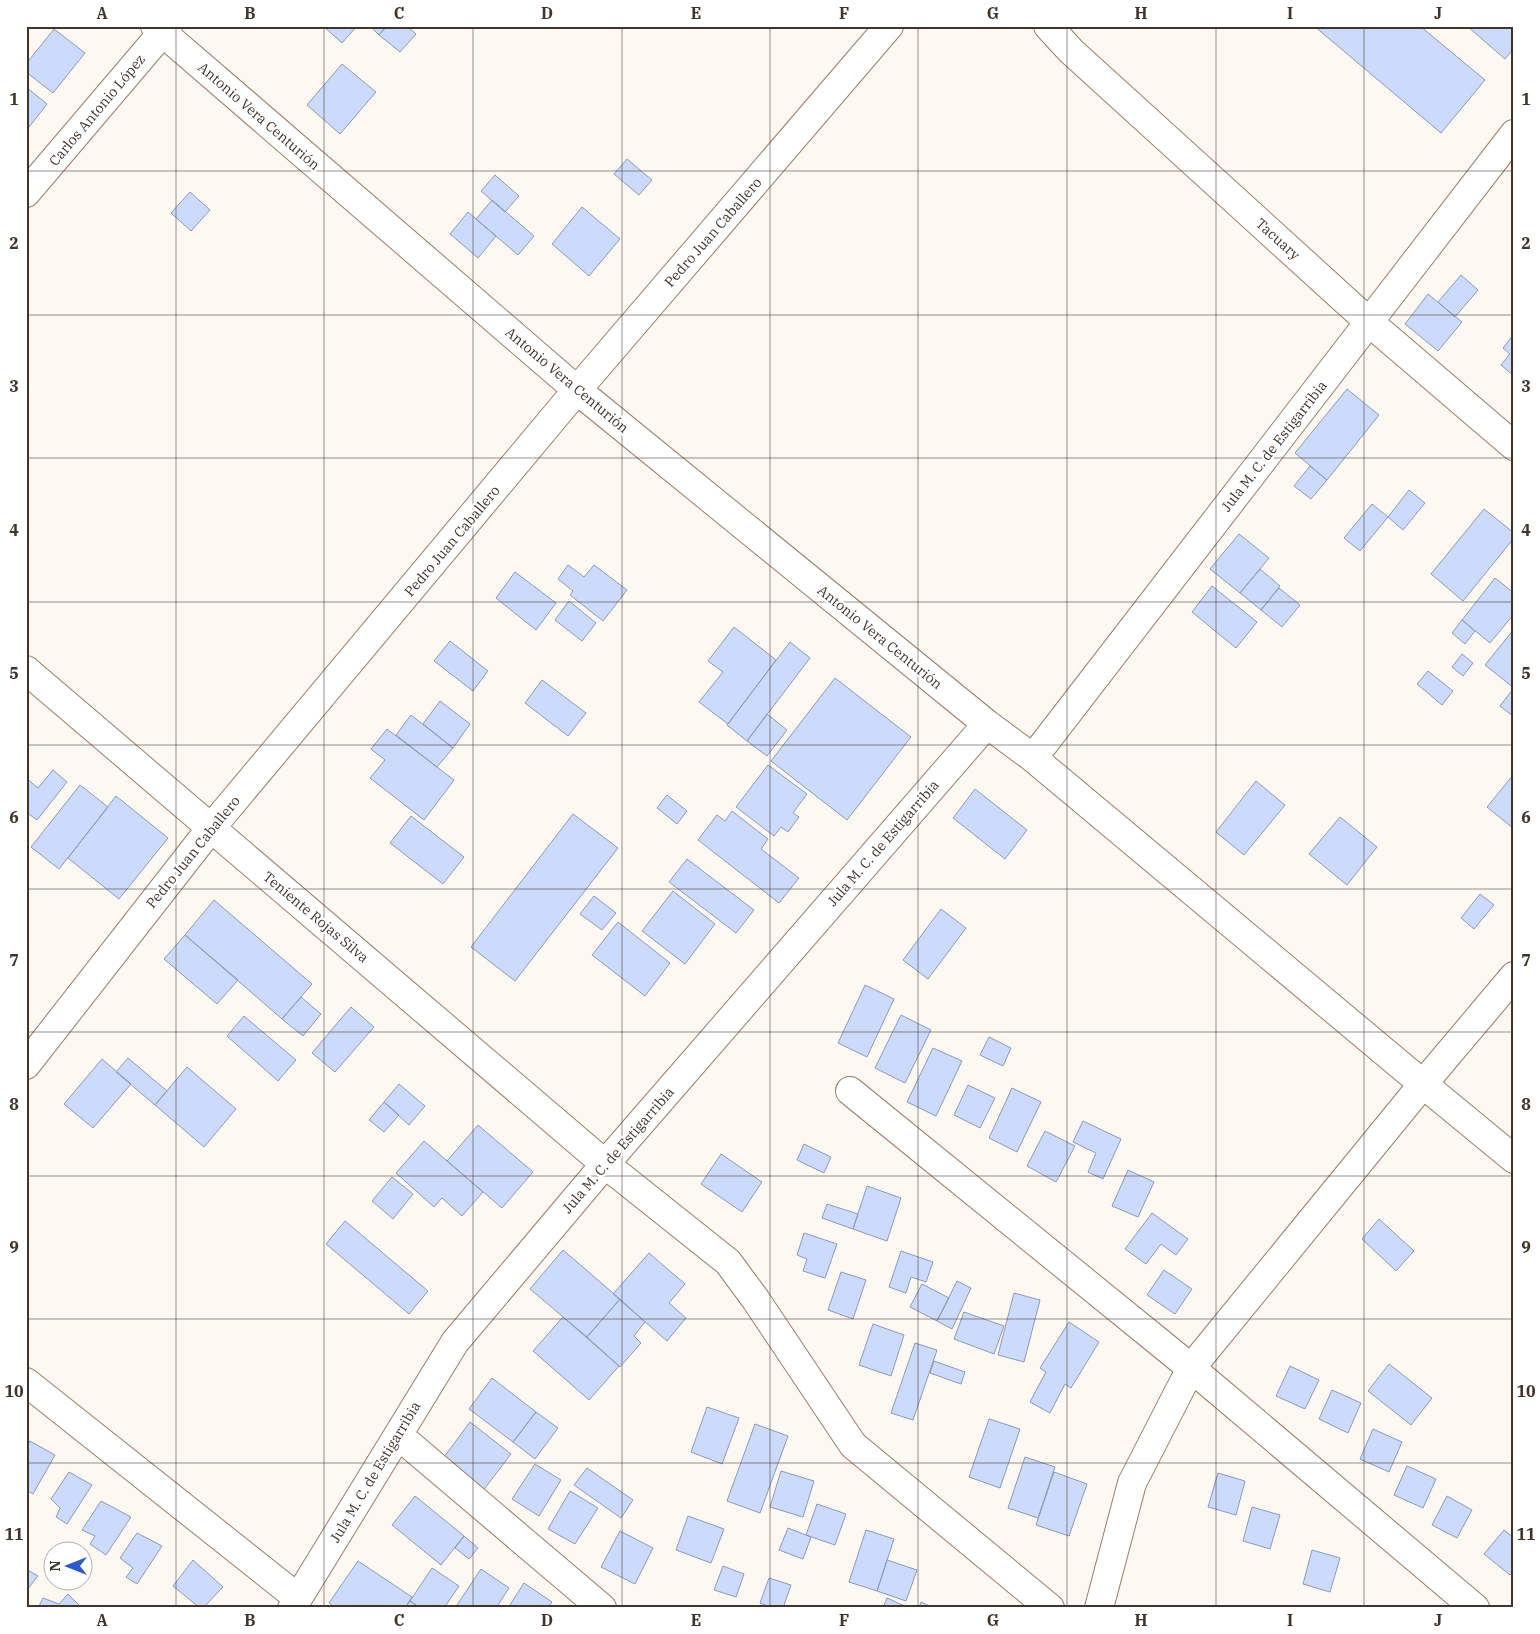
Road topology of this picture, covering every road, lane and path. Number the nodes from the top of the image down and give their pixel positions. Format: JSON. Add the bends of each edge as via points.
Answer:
{"nodes":[{"id":1,"x":889,"y":26,"type":"edge"},
{"id":2,"x":1048,"y":26,"type":"edge"},
{"id":3,"x":162,"y":28,"type":"edge"},
{"id":4,"x":1514,"y":134,"type":"edge"},
{"id":5,"x":26,"y":193,"type":"edge"},
{"id":6,"x":1369,"y":322,"type":"junction"},
{"id":7,"x":577,"y":390,"type":"junction"},
{"id":8,"x":1514,"y":446,"type":"edge"},
{"id":9,"x":26,"y":670,"type":"edge"},
{"id":10,"x":987,"y":724,"type":"junction"},
{"id":11,"x":1033,"y":758,"type":"junction"},
{"id":12,"x":211,"y":828,"type":"junction"},
{"id":13,"x":1514,"y":976,"type":"edge"},
{"id":14,"x":26,"y":1065,"type":"edge"},
{"id":15,"x":1423,"y":1084,"type":"junction"},
{"id":16,"x":850,"y":1091,"type":"dead end"},
{"id":17,"x":1514,"y":1159,"type":"edge"},
{"id":18,"x":605,"y":1164,"type":"junction"},
{"id":19,"x":1191,"y":1368,"type":"junction"},
{"id":20,"x":26,"y":1382,"type":"edge"},
{"id":21,"x":398,"y":1435,"type":"junction"},
{"id":22,"x":295,"y":1603,"type":"edge"},
{"id":23,"x":602,"y":1608,"type":"edge"},
{"id":24,"x":1050,"y":1608,"type":"edge"},
{"id":25,"x":1099,"y":1608,"type":"edge"},
{"id":26,"x":1475,"y":1608,"type":"edge"}],
"edges":[{"from":1,"to":7,"type":"street","name":"Pedro Juan Caballero"},
{"from":2,"to":6,"type":"street","name":"Tacuary","via":[[1071,51]]},
{"from":3,"to":5,"type":"street","name":"Carlos Antonio López"},
{"from":3,"to":7,"type":"street","name":"Antonio Vera Centurión"},
{"from":4,"to":6,"type":"street","name":"Jula M. C. de Estigarribia"},
{"from":6,"to":8,"type":"street","name":"Tacuary"},
{"from":6,"to":11,"type":"street","name":"Jula M. C. de Estigarribia"},
{"from":7,"to":10,"type":"street","name":"Antonio Vera Centurión"},
{"from":7,"to":12,"type":"street","name":"Pedro Juan Caballero"},
{"from":9,"to":12,"type":"street","name":"Teniente Rojas Silva"},
{"from":10,"to":11,"type":"street","name":"Antonio Vera Centurión"},
{"from":10,"to":18,"type":"street","name":"Jula M. C. de Estigarribia"},
{"from":11,"to":15,"type":"street","name":"Antonio Vera Centurión"},
{"from":12,"to":14,"type":"street","name":"Pedro Juan Caballero"},
{"from":12,"to":18,"type":"street","name":"Teniente Rojas Silva"},
{"from":13,"to":15,"type":"street"},
{"from":15,"to":17,"type":"street","name":"Antonio Vera Centurión"},
{"from":15,"to":19,"type":"street"},
{"from":16,"to":19,"type":"street"},
{"from":18,"to":21,"type":"street","name":"Jula M. C. de Estigarribia","via":[[455,1342]]},
{"from":18,"to":24,"type":"street","name":"Teniente Rojas Silva","via":[[728,1262],[852,1445]]},
{"from":19,"to":25,"type":"street","via":[[1132,1483]]},
{"from":19,"to":26,"type":"street"},
{"from":20,"to":22,"type":"street"},
{"from":21,"to":22,"type":"street","name":"Jula M. C. de Estigarribia"},
{"from":21,"to":23,"type":"street"}]}
